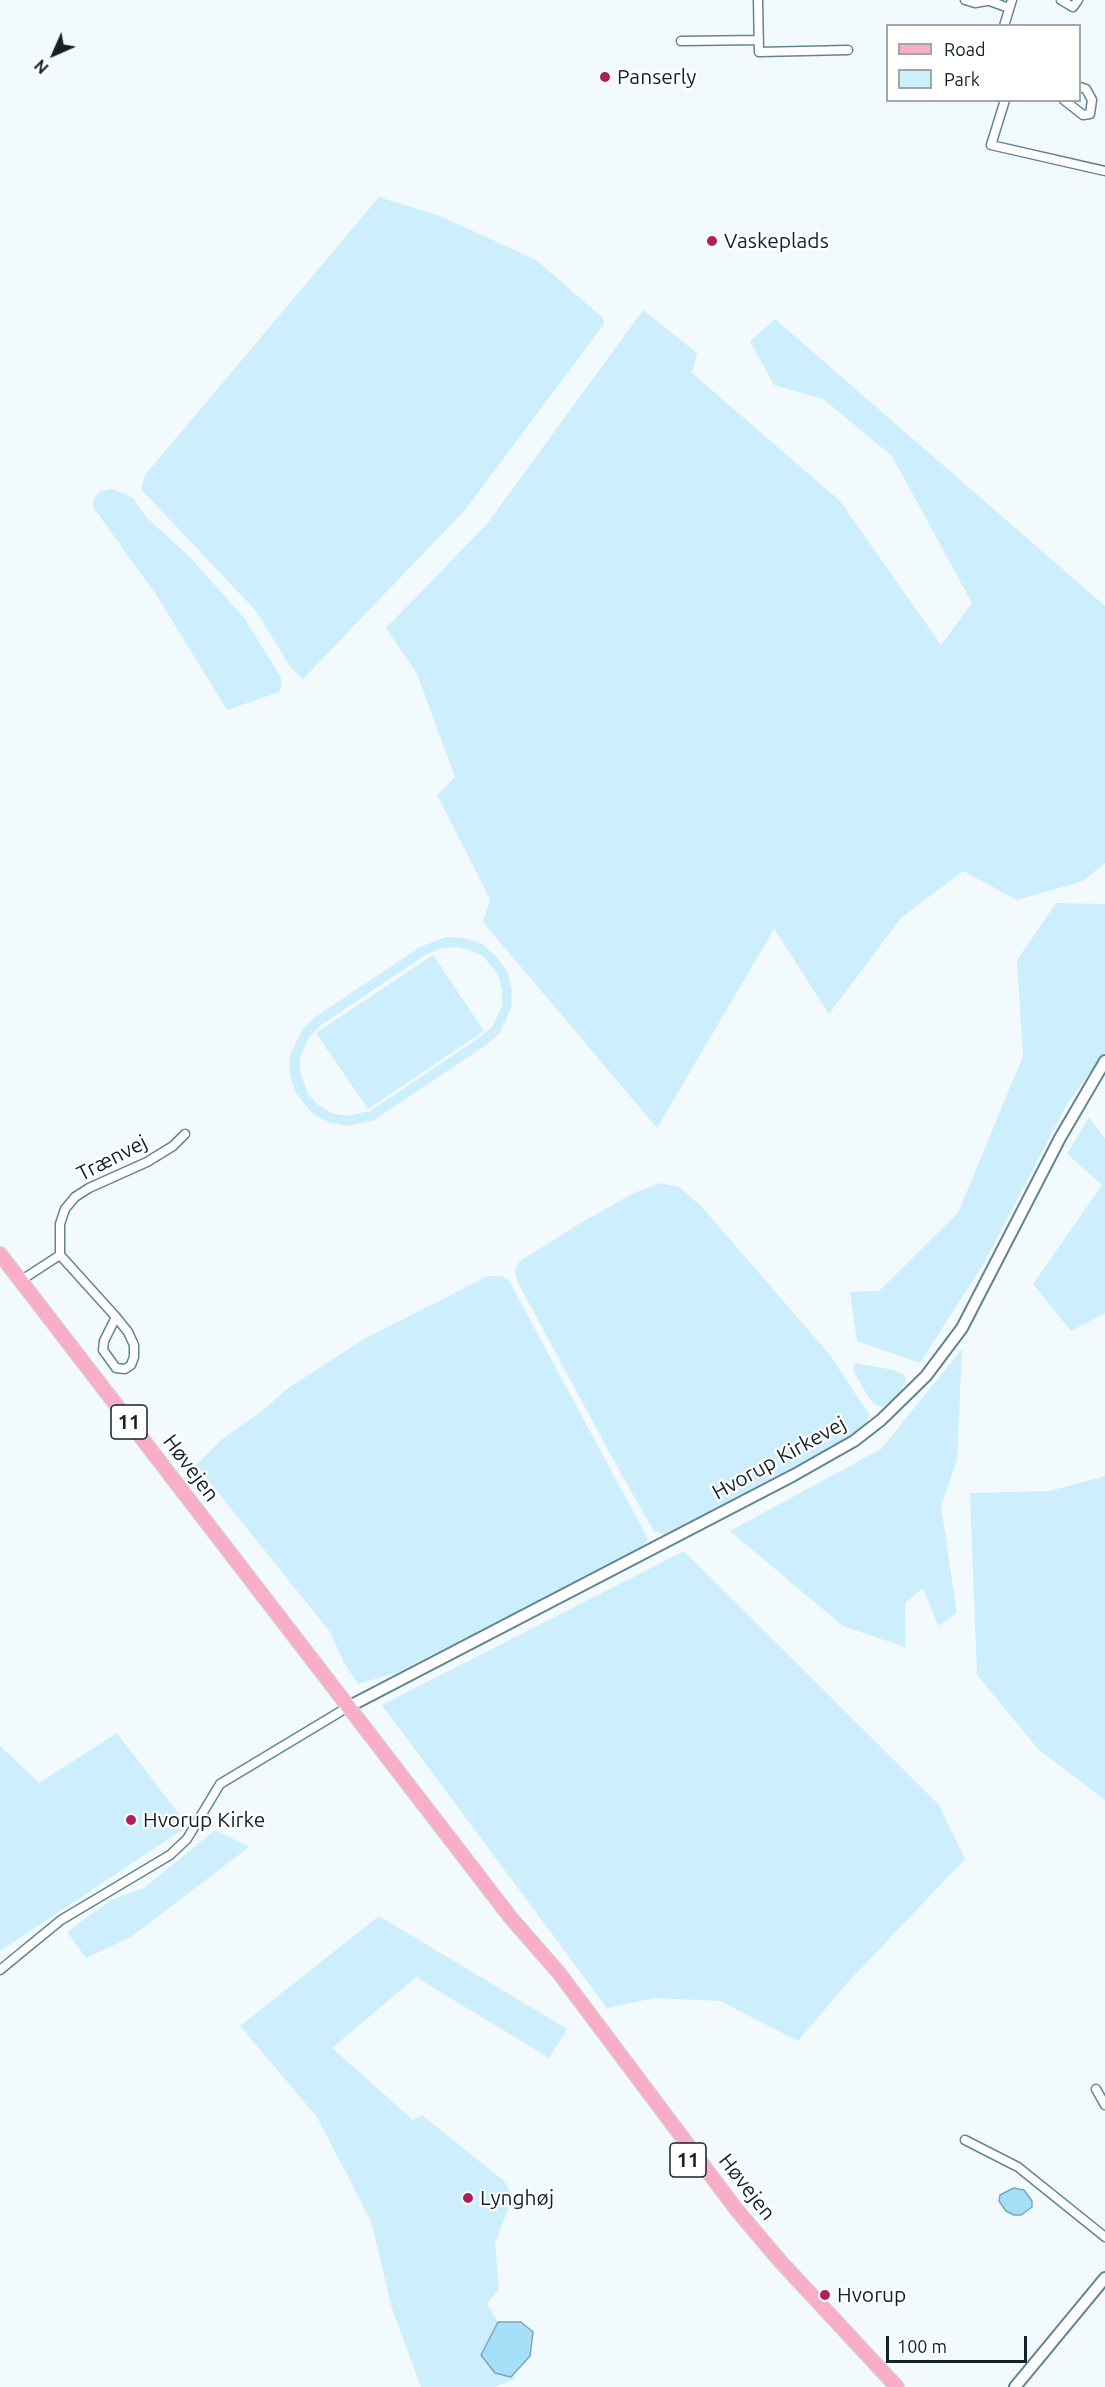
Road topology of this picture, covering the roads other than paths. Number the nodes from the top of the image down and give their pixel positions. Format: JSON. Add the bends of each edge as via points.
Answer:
{"nodes":[{"id":1,"x":758,"y":0,"type":"edge"},
{"id":2,"x":961,"y":0,"type":"edge"},
{"id":3,"x":987,"y":0,"type":"edge"},
{"id":4,"x":1061,"y":0,"type":"edge"},
{"id":5,"x":1078,"y":0,"type":"edge"},
{"id":6,"x":1011,"y":4,"type":"edge"},
{"id":7,"x":1005,"y":24,"type":"edge"},
{"id":8,"x":759,"y":40,"type":"junction"},
{"id":9,"x":681,"y":41,"type":"dead end"},
{"id":10,"x":848,"y":50,"type":"dead end"},
{"id":11,"x":1081,"y":87,"type":"edge"},
{"id":12,"x":1004,"y":102,"type":"edge"},
{"id":13,"x":1067,"y":102,"type":"edge"},
{"id":14,"x":1105,"y":171,"type":"edge"},
{"id":15,"x":1105,"y":1060,"type":"edge"},
{"id":16,"x":185,"y":1134,"type":"dead end"},
{"id":17,"x":0,"y":1254,"type":"edge"},
{"id":18,"x":60,"y":1255,"type":"junction"},
{"id":19,"x":21,"y":1281,"type":"junction"},
{"id":20,"x":116,"y":1317,"type":"junction"},
{"id":21,"x":348,"y":1707,"type":"junction"},
{"id":22,"x":511,"y":1918,"type":"junction"},
{"id":23,"x":0,"y":1970,"type":"edge"},
{"id":24,"x":1096,"y":2089,"type":"dead end"},
{"id":25,"x":1105,"y":2104,"type":"edge"},
{"id":26,"x":965,"y":2140,"type":"dead end"},
{"id":27,"x":1105,"y":2237,"type":"edge"},
{"id":28,"x":1105,"y":2278,"type":"edge"},
{"id":29,"x":884,"y":2387,"type":"edge"},
{"id":30,"x":897,"y":2387,"type":"edge"},
{"id":31,"x":1015,"y":2387,"type":"edge"}],
"edges":[{"from":1,"to":8,"type":"street"},
{"from":2,"to":3,"type":"street"},
{"from":3,"to":6,"type":"street"},
{"from":4,"to":5,"type":"street","via":[[1073,7]]},
{"from":6,"to":7,"type":"street"},
{"from":8,"to":9,"type":"street"},
{"from":8,"to":10,"type":"street","via":[[759,52]]},
{"from":11,"to":13,"type":"street","via":[[1092,100],[1090,114],[1083,115]]},
{"from":12,"to":14,"type":"street","via":[[991,145]]},
{"from":15,"to":21,"type":"street","name":"Hvorup Kirkevej","via":[[962,1328],[926,1376],[881,1420],[854,1441],[794,1475]]},
{"from":16,"to":18,"type":"street","name":"Trænvej","via":[[147,1162],[75,1197],[60,1224]]},
{"from":17,"to":19,"type":"main road","name":"Høvejen","number":"11"},
{"from":18,"to":19,"type":"street"},
{"from":18,"to":20,"type":"street"},
{"from":19,"to":21,"type":"main road","name":"Høvejen","number":"11"},
{"from":20,"to":20,"type":"street","via":[[134,1346],[134,1357],[125,1369],[116,1368],[103,1350]]},
{"from":21,"to":22,"type":"main road","name":"Høvejen","number":"11"},
{"from":21,"to":23,"type":"street","via":[[220,1784],[187,1839],[170,1855],[61,1920]]},
{"from":22,"to":29,"type":"main road","name":"Høvejen","number":"11","via":[[729,2214]]},
{"from":22,"to":30,"type":"main road","name":"Høvejen","number":"11","via":[[559,1973],[736,2209]]},
{"from":24,"to":25,"type":"street"},
{"from":26,"to":27,"type":"street","via":[[1018,2167]]},
{"from":28,"to":31,"type":"street"}]}
